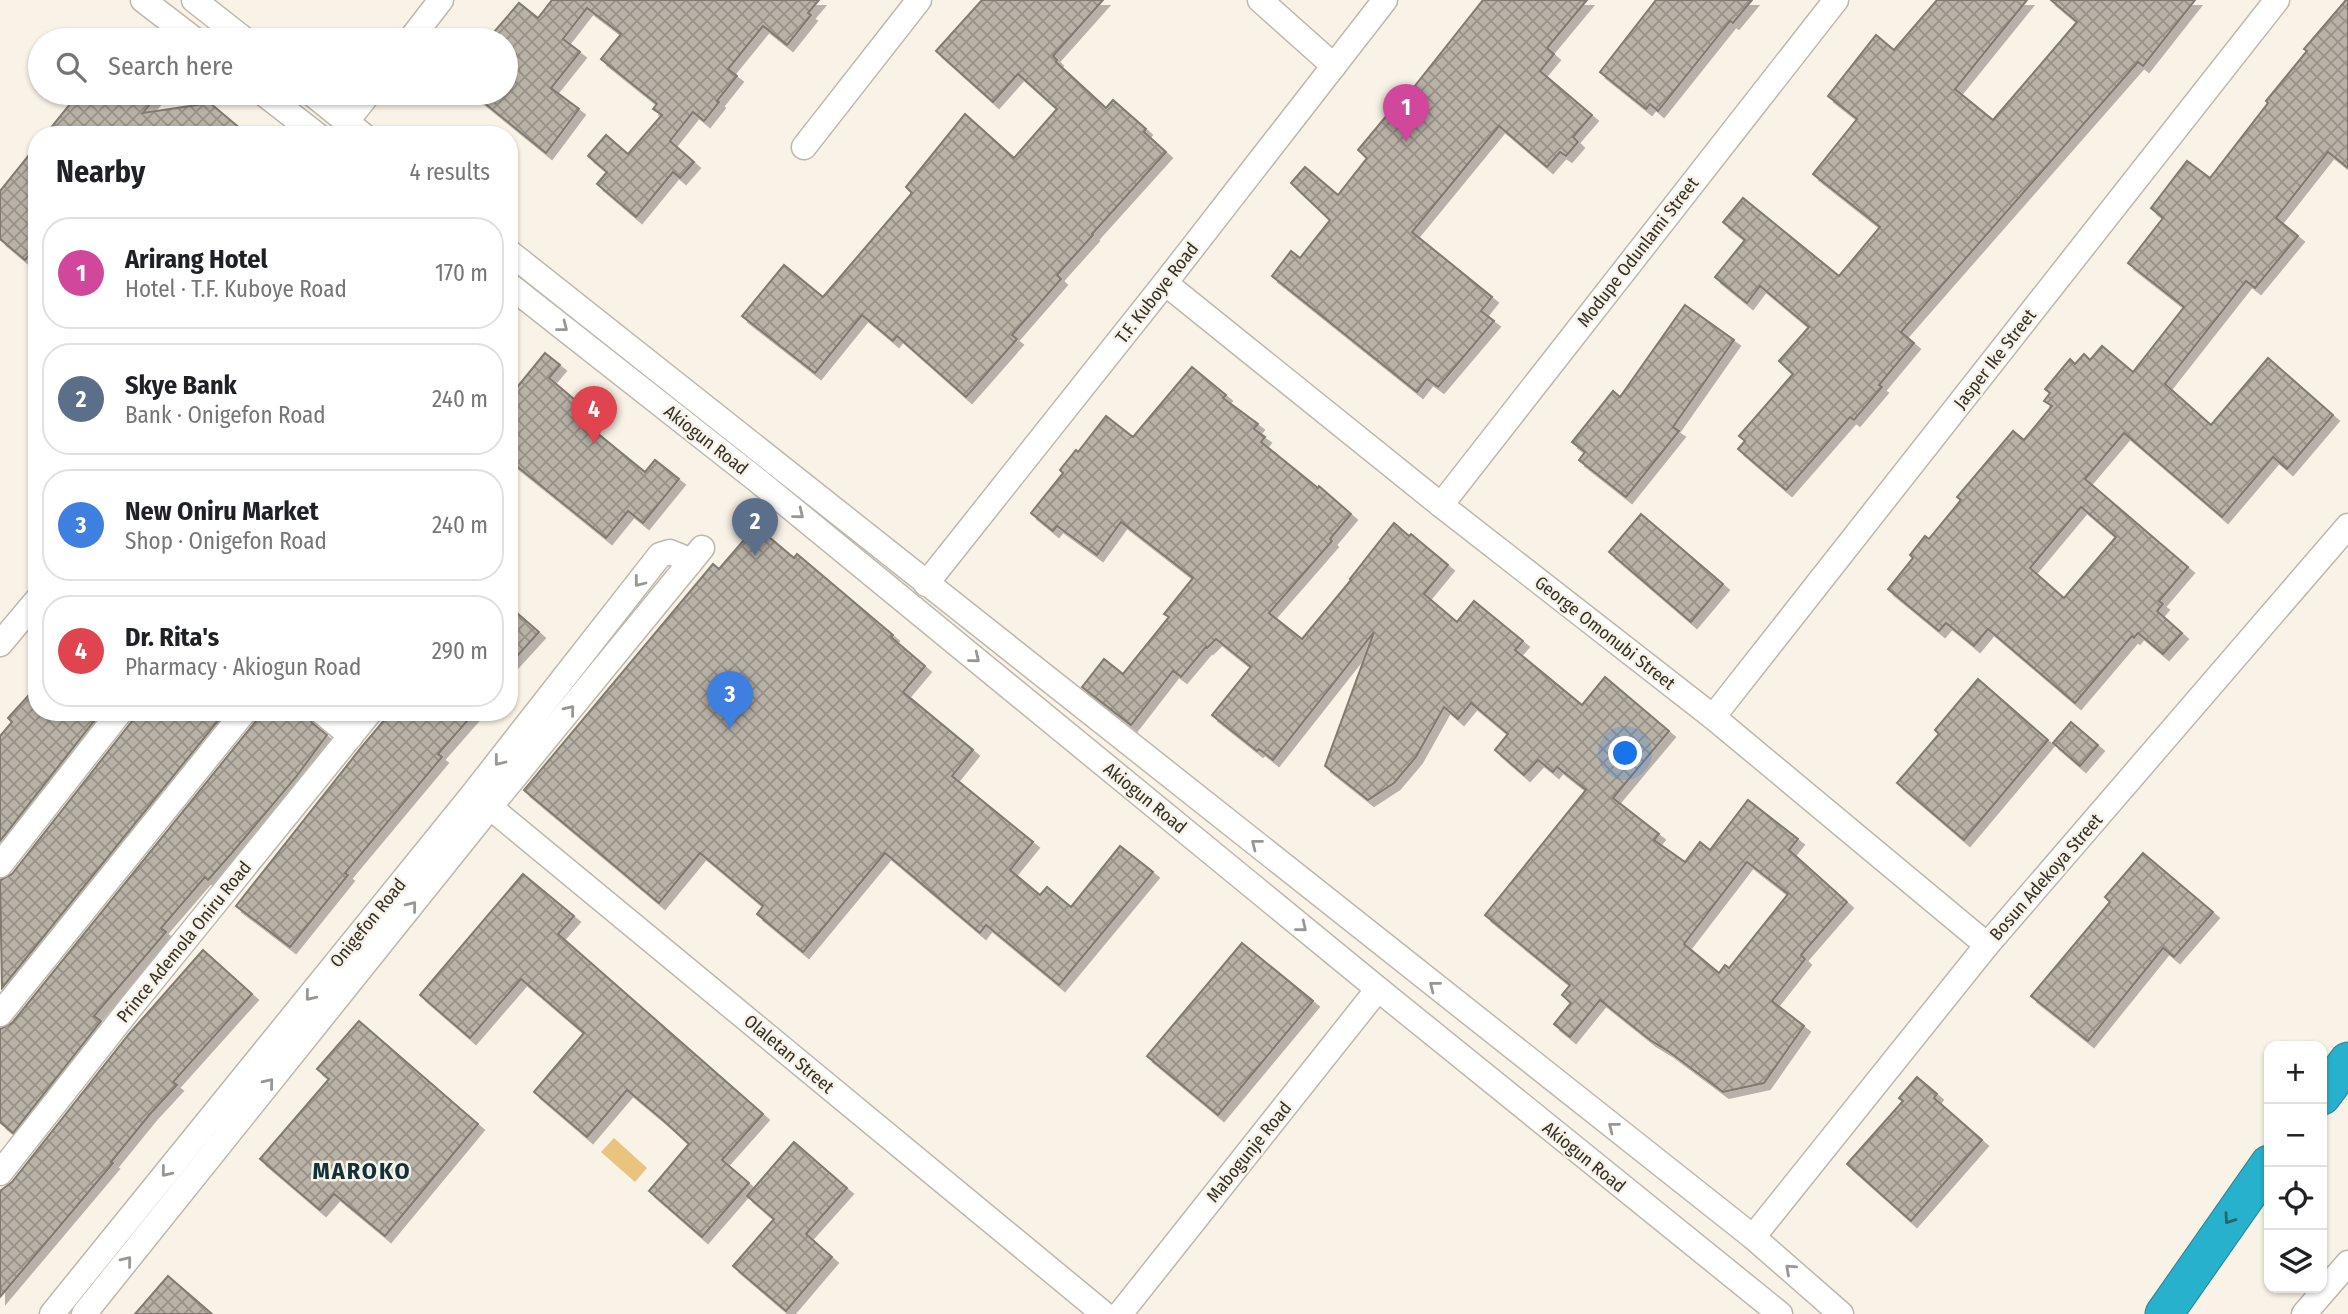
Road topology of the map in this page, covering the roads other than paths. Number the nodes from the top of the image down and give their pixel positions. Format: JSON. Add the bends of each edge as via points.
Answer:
{"nodes":[{"id":1,"x":143,"y":0,"type":"edge"},
{"id":2,"x":194,"y":0,"type":"edge"},
{"id":3,"x":441,"y":0,"type":"edge"},
{"id":4,"x":919,"y":0,"type":"edge"},
{"id":5,"x":1259,"y":0,"type":"edge"},
{"id":6,"x":1385,"y":0,"type":"edge"},
{"id":7,"x":1836,"y":0,"type":"edge"},
{"id":8,"x":2277,"y":0,"type":"edge"},
{"id":9,"x":179,"y":28,"type":"edge"},
{"id":10,"x":230,"y":28,"type":"edge"},
{"id":11,"x":419,"y":28,"type":"edge"},
{"id":12,"x":1335,"y":66,"type":"junction"},
{"id":13,"x":278,"y":105,"type":"edge"},
{"id":14,"x":326,"y":105,"type":"edge"},
{"id":15,"x":364,"y":105,"type":"edge"},
{"id":16,"x":305,"y":126,"type":"edge"},
{"id":17,"x":352,"y":126,"type":"edge"},
{"id":18,"x":356,"y":126,"type":"edge"},
{"id":19,"x":804,"y":147,"type":"dead end"},
{"id":20,"x":518,"y":259,"type":"edge"},
{"id":21,"x":1165,"y":282,"type":"junction"},
{"id":22,"x":518,"y":292,"type":"edge"},
{"id":23,"x":1441,"y":505,"type":"junction"},
{"id":24,"x":2348,"y":526,"type":"edge"},
{"id":25,"x":695,"y":556,"type":"dead end"},
{"id":26,"x":926,"y":584,"type":"junction"},
{"id":27,"x":28,"y":611,"type":"edge"},
{"id":28,"x":0,"y":644,"type":"edge"},
{"id":29,"x":1713,"y":718,"type":"junction"},
{"id":30,"x":113,"y":721,"type":"edge"},
{"id":31,"x":237,"y":721,"type":"edge"},
{"id":32,"x":332,"y":721,"type":"edge"},
{"id":33,"x":363,"y":721,"type":"edge"},
{"id":34,"x":351,"y":736,"type":"junction"},
{"id":35,"x":482,"y":800,"type":"junction"},
{"id":36,"x":0,"y":865,"type":"edge"},
{"id":37,"x":1987,"y":945,"type":"junction"},
{"id":38,"x":1378,"y":989,"type":"junction"},
{"id":39,"x":0,"y":1014,"type":"edge"},
{"id":40,"x":2348,"y":1061,"type":"edge"},
{"id":41,"x":2327,"y":1089,"type":"edge"},
{"id":42,"x":2267,"y":1167,"type":"edge"},
{"id":43,"x":0,"y":1173,"type":"edge"},
{"id":44,"x":1754,"y":1237,"type":"junction"},
{"id":45,"x":2348,"y":1263,"type":"edge"},
{"id":46,"x":52,"y":1314,"type":"edge"},
{"id":47,"x":85,"y":1314,"type":"edge"},
{"id":48,"x":1104,"y":1314,"type":"edge"},
{"id":49,"x":1120,"y":1314,"type":"edge"},
{"id":50,"x":1780,"y":1314,"type":"edge"},
{"id":51,"x":1842,"y":1314,"type":"edge"},
{"id":52,"x":2164,"y":1314,"type":"edge"},
{"id":53,"x":2304,"y":1314,"type":"edge"}],
"edges":[{"from":1,"to":9,"type":"street"},
{"from":2,"to":10,"type":"street"},
{"from":3,"to":11,"type":"street"},
{"from":4,"to":19,"type":"street"},
{"from":5,"to":12,"type":"street"},
{"from":6,"to":12,"type":"street","name":"T.F. Kuboye Road"},
{"from":7,"to":23,"type":"street","name":"Modupe Odunlami Street"},
{"from":8,"to":29,"type":"street","name":"Jasper Ike Street"},
{"from":12,"to":21,"type":"street","name":"T.F. Kuboye Road"},
{"from":13,"to":16,"type":"street"},
{"from":14,"to":17,"type":"street"},
{"from":15,"to":18,"type":"street"},
{"from":20,"to":26,"type":"street"},
{"from":21,"to":23,"type":"street","name":"George Omonubi Street"},
{"from":21,"to":26,"type":"street","name":"T.F. Kuboye Road"},
{"from":22,"to":38,"type":"street","name":"Akiogun Road","one_way":true,"via":[[757,480]]},
{"from":23,"to":29,"type":"street","name":"George Omonubi Street"},
{"from":24,"to":37,"type":"street","name":"Bosun Adekoya Street"},
{"from":25,"to":35,"type":"street","name":"Onigefon Road","via":[[660,555]]},
{"from":44,"to":26,"type":"street","one_way":true},
{"from":27,"to":28,"type":"street"},
{"from":29,"to":37,"type":"street","name":"George Omonubi Street"},
{"from":30,"to":36,"type":"street"},
{"from":31,"to":39,"type":"street"},
{"from":32,"to":34,"type":"street"},
{"from":33,"to":34,"type":"street","name":"Prince Ademola Oniru Road"},
{"from":34,"to":43,"type":"street","name":"Prince Ademola Oniru Road"},
{"from":35,"to":46,"type":"street","name":"Onigefon Road","one_way":true},
{"from":47,"to":35,"type":"street","name":"Onigefon Road","one_way":true},
{"from":35,"to":48,"type":"street","name":"Olaletan Street"},
{"from":37,"to":44,"type":"street","name":"Bosun Adekoya Street"},
{"from":38,"to":49,"type":"street","name":"Mabogunje Road"},
{"from":38,"to":50,"type":"street","name":"Akiogun Road"},
{"from":40,"to":41,"type":"highway"},
{"from":42,"to":52,"type":"highway","one_way":true},
{"from":51,"to":44,"type":"street","one_way":true},
{"from":45,"to":53,"type":"street"}]}
